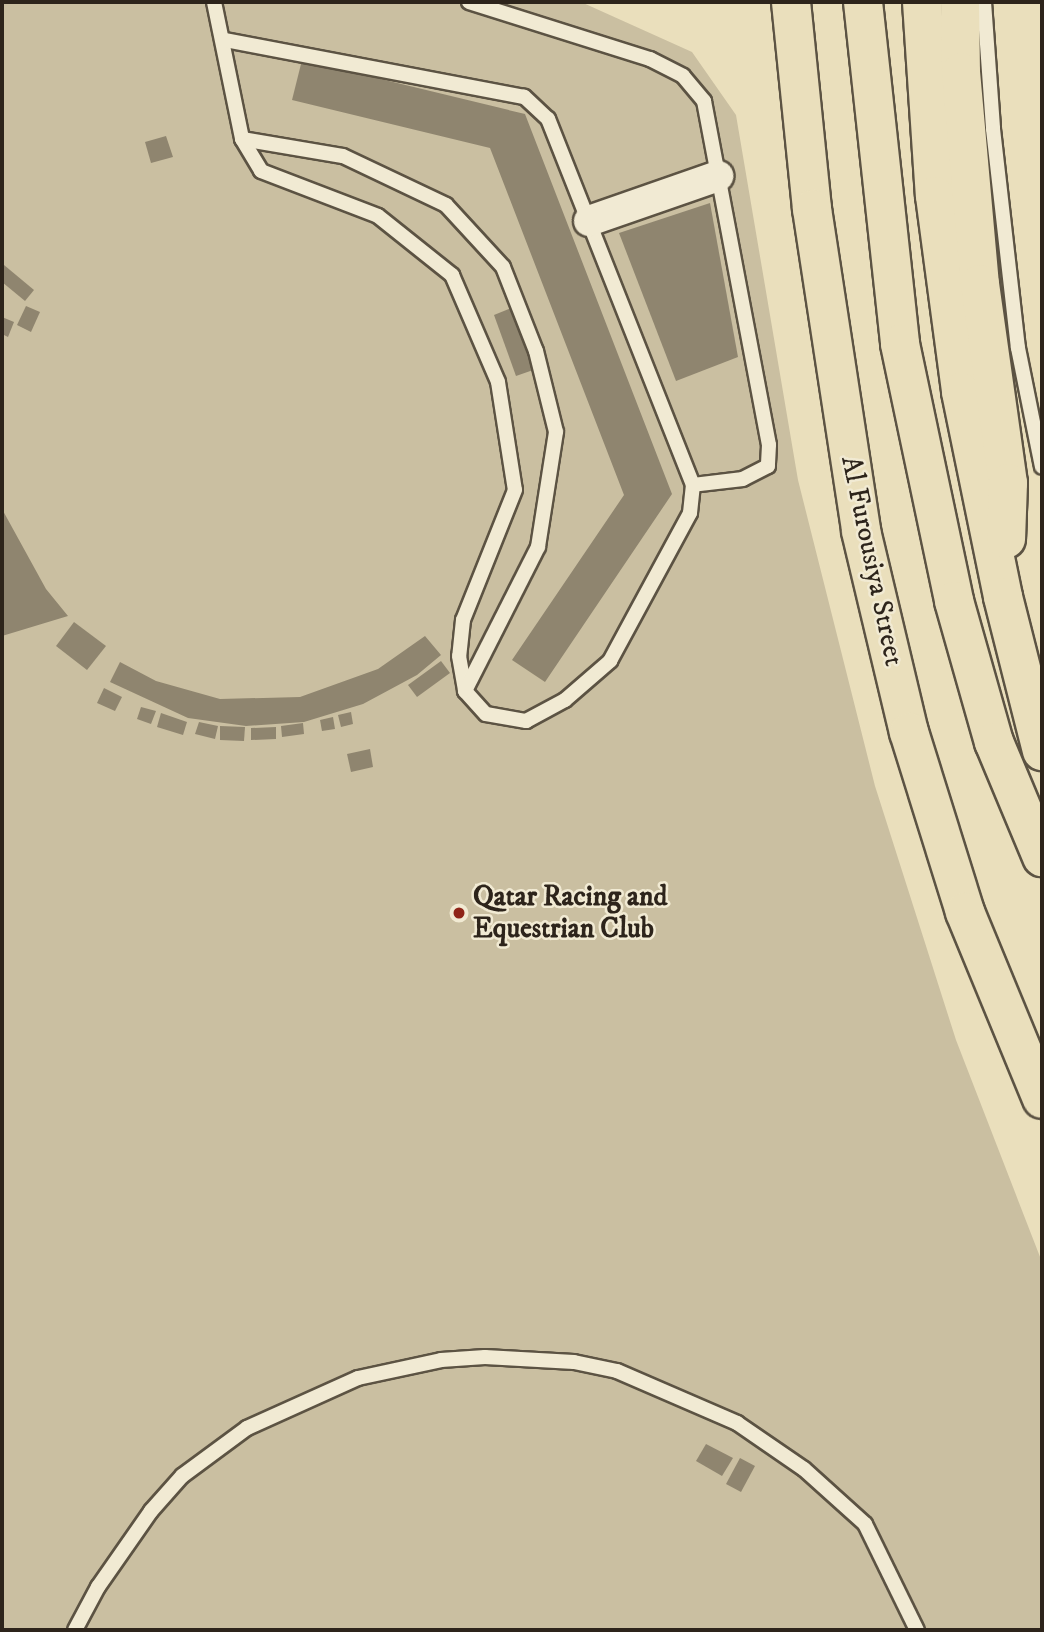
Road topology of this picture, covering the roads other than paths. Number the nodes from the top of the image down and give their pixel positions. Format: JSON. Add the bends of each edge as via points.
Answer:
{"nodes":[{"id":1,"x":214,"y":2,"type":"edge"},
{"id":2,"x":469,"y":2,"type":"edge"},
{"id":3,"x":863,"y":2,"type":"edge"},
{"id":4,"x":922,"y":2,"type":"edge"},
{"id":5,"x":960,"y":2,"type":"edge"},
{"id":6,"x":984,"y":2,"type":"edge"},
{"id":7,"x":790,"y":4,"type":"edge"},
{"id":8,"x":224,"y":40,"type":"junction"},
{"id":9,"x":242,"y":139,"type":"junction"},
{"id":10,"x":718,"y":176,"type":"junction"},
{"id":11,"x":589,"y":221,"type":"junction"},
{"id":12,"x":1042,"y":467,"type":"edge"},
{"id":13,"x":693,"y":485,"type":"junction"},
{"id":14,"x":1003,"y":597,"type":"junction"},
{"id":15,"x":465,"y":691,"type":"junction"},
{"id":16,"x":1042,"y":751,"type":"edge"},
{"id":17,"x":1042,"y":857,"type":"edge"},
{"id":18,"x":1042,"y":1099,"type":"edge"},
{"id":19,"x":75,"y":1630,"type":"edge"},
{"id":20,"x":917,"y":1630,"type":"edge"}],
"edges":[{"from":1,"to":8,"type":"lane"},
{"from":2,"to":10,"type":"lane","via":[[650,59],[682,76],[704,101]]},
{"from":3,"to":17,"type":"highway","via":[[900,344],[954,601],[994,742]]},
{"from":4,"to":14,"type":"highway","via":[[935,196],[961,392]]},
{"from":5,"to":14,"type":"highway","via":[[961,72],[980,284],[1008,483]]},
{"from":6,"to":12,"type":"lane","via":[[1018,348]]},
{"from":7,"to":18,"type":"highway","name":"Al Furousiya Street","via":[[812,209],[861,531],[909,732],[965,912]]},
{"from":8,"to":9,"type":"lane"},
{"from":8,"to":11,"type":"lane","via":[[524,97],[548,119]]},
{"from":9,"to":15,"type":"lane","via":[[261,171],[378,216],[453,275],[498,382],[515,490],[463,620],[459,656]]},
{"from":9,"to":15,"type":"lane","via":[[343,156],[446,205],[503,267],[536,351],[556,432],[538,547]]},
{"from":10,"to":11,"type":"street"},
{"from":10,"to":13,"type":"lane","via":[[769,445],[768,466],[743,479]]},
{"from":11,"to":13,"type":"lane"},
{"from":13,"to":15,"type":"lane","via":[[690,513],[610,661],[565,699],[526,721],[486,714]]},
{"from":14,"to":16,"type":"highway"},
{"from":19,"to":20,"type":"lane","via":[[98,1587],[151,1511],[182,1476],[247,1428],[358,1378],[408,1366],[485,1357],[574,1362],[617,1371],[737,1423],[804,1469],[865,1524]]}]}
